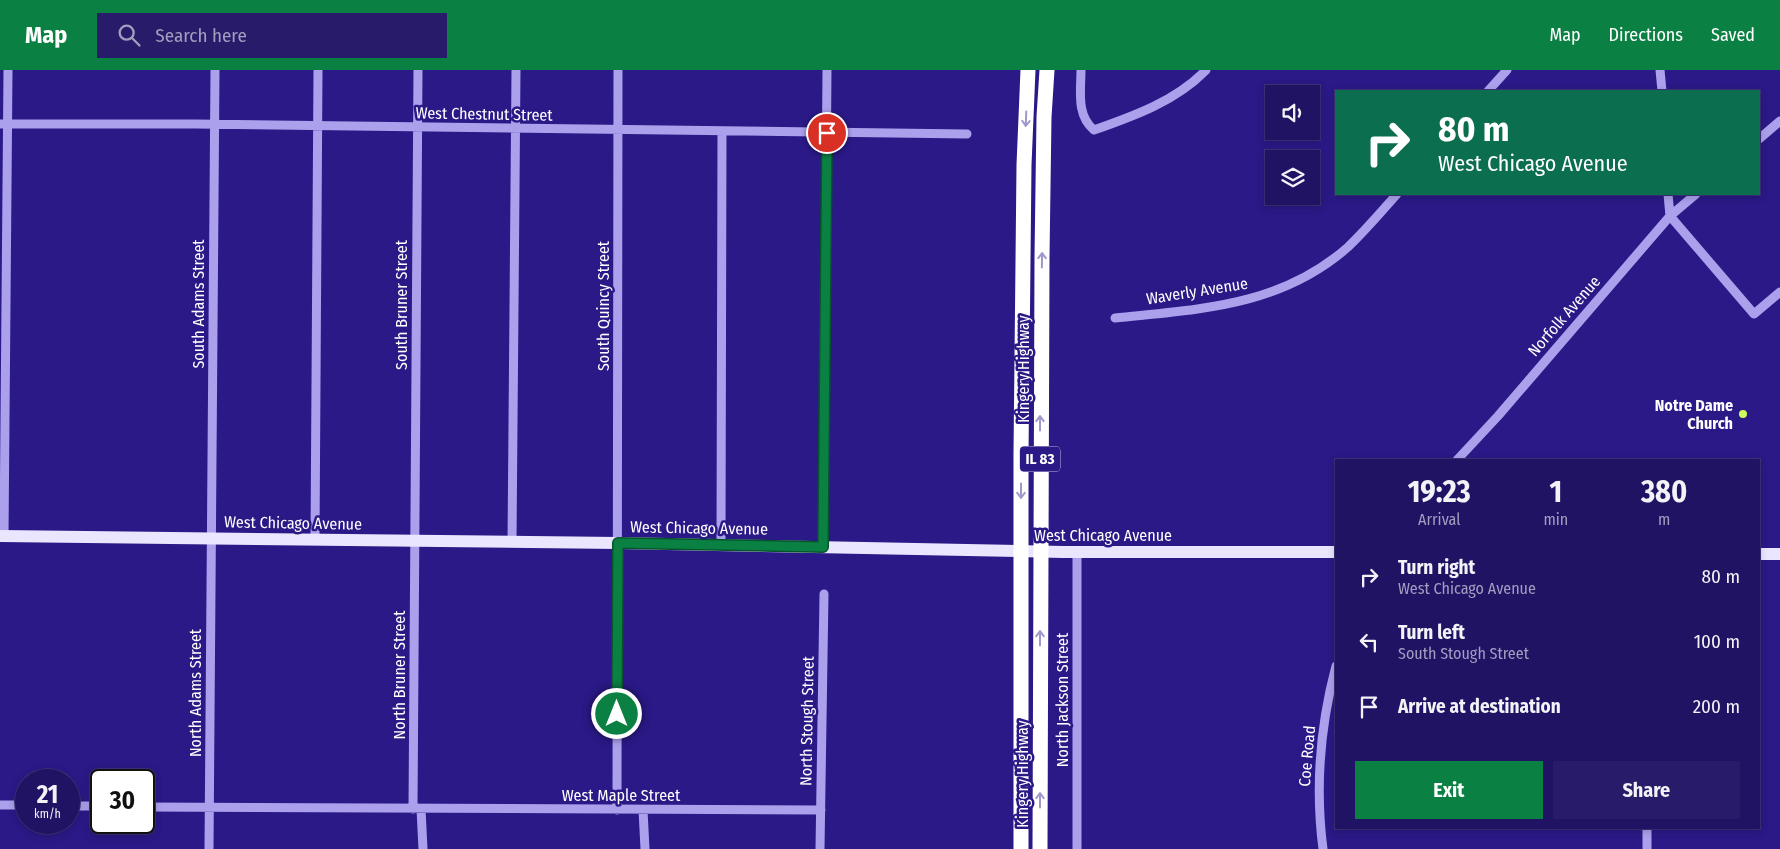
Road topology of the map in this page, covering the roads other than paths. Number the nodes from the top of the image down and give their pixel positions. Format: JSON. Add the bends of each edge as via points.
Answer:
{"nodes":[{"id":1,"x":8,"y":70,"type":"edge"},
{"id":2,"x":215,"y":70,"type":"edge"},
{"id":3,"x":318,"y":70,"type":"edge"},
{"id":4,"x":418,"y":70,"type":"edge"},
{"id":5,"x":516,"y":70,"type":"edge"},
{"id":6,"x":618,"y":70,"type":"edge"},
{"id":7,"x":827,"y":70,"type":"edge"},
{"id":8,"x":1028,"y":70,"type":"edge"},
{"id":9,"x":1047,"y":70,"type":"edge"},
{"id":10,"x":1081,"y":70,"type":"edge"},
{"id":11,"x":1206,"y":70,"type":"edge"},
{"id":12,"x":1507,"y":70,"type":"edge"},
{"id":13,"x":1660,"y":70,"type":"edge"},
{"id":14,"x":1489,"y":90,"type":"edge"},
{"id":15,"x":1662,"y":90,"type":"edge"},
{"id":16,"x":1780,"y":121,"type":"edge"},
{"id":17,"x":4,"y":124,"type":"edge"},
{"id":18,"x":214,"y":126,"type":"junction"},
{"id":19,"x":318,"y":126,"type":"junction"},
{"id":20,"x":418,"y":128,"type":"junction"},
{"id":21,"x":516,"y":129,"type":"junction"},
{"id":22,"x":618,"y":130,"type":"junction"},
{"id":23,"x":722,"y":131,"type":"junction"},
{"id":24,"x":827,"y":133,"type":"junction"},
{"id":25,"x":967,"y":134,"type":"dead end"},
{"id":26,"x":1760,"y":138,"type":"edge"},
{"id":27,"x":1396,"y":195,"type":"edge"},
{"id":28,"x":1668,"y":195,"type":"edge"},
{"id":29,"x":1695,"y":195,"type":"edge"},
{"id":30,"x":1670,"y":216,"type":"junction"},
{"id":31,"x":1780,"y":292,"type":"edge"},
{"id":32,"x":1115,"y":318,"type":"dead end"},
{"id":33,"x":1457,"y":459,"type":"edge"},
{"id":34,"x":2,"y":536,"type":"edge"},
{"id":35,"x":211,"y":538,"type":"junction"},
{"id":36,"x":315,"y":539,"type":"junction"},
{"id":37,"x":415,"y":540,"type":"junction"},
{"id":38,"x":512,"y":542,"type":"junction"},
{"id":39,"x":618,"y":543,"type":"junction"},
{"id":40,"x":721,"y":545,"type":"junction"},
{"id":41,"x":823,"y":547,"type":"junction"},
{"id":42,"x":1077,"y":552,"type":"junction"},
{"id":43,"x":1335,"y":552,"type":"edge"},
{"id":44,"x":1760,"y":554,"type":"edge"},
{"id":45,"x":1780,"y":554,"type":"edge"},
{"id":46,"x":824,"y":594,"type":"dead end"},
{"id":47,"x":1335,"y":671,"type":"edge"},
{"id":48,"x":0,"y":805,"type":"edge"},
{"id":49,"x":15,"y":805,"type":"edge"},
{"id":50,"x":155,"y":806,"type":"edge"},
{"id":51,"x":210,"y":808,"type":"junction"},
{"id":52,"x":417,"y":809,"type":"junction"},
{"id":53,"x":617,"y":810,"type":"junction"},
{"id":54,"x":643,"y":810,"type":"junction"},
{"id":55,"x":820,"y":810,"type":"junction"},
{"id":56,"x":1647,"y":829,"type":"edge"},
{"id":57,"x":209,"y":849,"type":"edge"},
{"id":58,"x":423,"y":849,"type":"edge"},
{"id":59,"x":646,"y":849,"type":"edge"},
{"id":60,"x":820,"y":849,"type":"edge"},
{"id":61,"x":1021,"y":849,"type":"edge"},
{"id":62,"x":1040,"y":849,"type":"edge"},
{"id":63,"x":1077,"y":849,"type":"edge"},
{"id":64,"x":1323,"y":849,"type":"edge"},
{"id":65,"x":1647,"y":849,"type":"edge"}],
"edges":[{"from":1,"to":17,"type":"street"},
{"from":2,"to":18,"type":"street","name":"South Adams Street"},
{"from":3,"to":19,"type":"street"},
{"from":4,"to":20,"type":"street","name":"South Bruner Street"},
{"from":5,"to":21,"type":"street"},
{"from":6,"to":22,"type":"street","name":"South Quincy Street"},
{"from":7,"to":24,"type":"street"},
{"from":8,"to":61,"type":"highway","name":"Kingery Highway","number":"IL 83","one_way":true,"via":[[1021,454]]},
{"from":62,"to":9,"type":"highway","name":"Kingery Highway","number":"IL 83","one_way":true,"via":[[1042,267]]},
{"from":10,"to":11,"type":"street","via":[[1082,115],[1094,130],[1167,100]]},
{"from":12,"to":14,"type":"street"},
{"from":13,"to":15,"type":"street"},
{"from":16,"to":26,"type":"street"},
{"from":17,"to":18,"type":"street","name":"West Chestnut Street"},
{"from":17,"to":34,"type":"street"},
{"from":18,"to":19,"type":"street","name":"West Chestnut Street"},
{"from":18,"to":35,"type":"street","name":"South Adams Street"},
{"from":19,"to":20,"type":"street","name":"West Chestnut Street"},
{"from":19,"to":36,"type":"street"},
{"from":20,"to":21,"type":"street","name":"West Chestnut Street"},
{"from":20,"to":37,"type":"street","name":"South Bruner Street"},
{"from":21,"to":22,"type":"street","name":"West Chestnut Street"},
{"from":21,"to":38,"type":"street"},
{"from":22,"to":23,"type":"street","name":"West Chestnut Street"},
{"from":22,"to":39,"type":"street","name":"South Quincy Street"},
{"from":23,"to":24,"type":"street","name":"West Chestnut Street"},
{"from":23,"to":40,"type":"street"},
{"from":24,"to":25,"type":"street","name":"West Chestnut Street"},
{"from":24,"to":41,"type":"street"},
{"from":27,"to":32,"type":"street","name":"Waverly Avenue","via":[[1347,248],[1316,270],[1271,293],[1213,308]]},
{"from":28,"to":30,"type":"street"},
{"from":29,"to":30,"type":"street","name":"Norfolk Avenue"},
{"from":30,"to":31,"type":"street","via":[[1754,314]]},
{"from":30,"to":33,"type":"street","name":"Norfolk Avenue","via":[[1498,416]]},
{"from":34,"to":35,"type":"main road","name":"West Chicago Avenue"},
{"from":35,"to":36,"type":"main road","name":"West Chicago Avenue"},
{"from":35,"to":51,"type":"street","name":"North Adams Street"},
{"from":36,"to":37,"type":"main road","name":"West Chicago Avenue"},
{"from":37,"to":38,"type":"main road","name":"West Chicago Avenue"},
{"from":37,"to":52,"type":"street","name":"North Bruner Street"},
{"from":38,"to":39,"type":"main road","name":"West Chicago Avenue"},
{"from":39,"to":40,"type":"main road","name":"West Chicago Avenue"},
{"from":39,"to":53,"type":"street","name":"South Quincy Street"},
{"from":40,"to":41,"type":"main road","name":"West Chicago Avenue"},
{"from":41,"to":42,"type":"main road","name":"West Chicago Avenue"},
{"from":42,"to":43,"type":"main road","name":"West Chicago Avenue"},
{"from":42,"to":63,"type":"street","name":"North Jackson Street"},
{"from":44,"to":45,"type":"main road"},
{"from":46,"to":55,"type":"street","name":"North Stough Street"},
{"from":47,"to":64,"type":"street","name":"Coe Road","via":[[1318,777]]},
{"from":48,"to":49,"type":"street"},
{"from":50,"to":51,"type":"street","name":"West Maple Street"},
{"from":51,"to":52,"type":"street","name":"West Maple Street"},
{"from":51,"to":57,"type":"street","name":"North Adams Street"},
{"from":52,"to":53,"type":"street","name":"West Maple Street"},
{"from":52,"to":58,"type":"street","name":"North Bruner Street"},
{"from":53,"to":54,"type":"street","name":"West Maple Street"},
{"from":54,"to":55,"type":"street","name":"West Maple Street"},
{"from":54,"to":59,"type":"street"},
{"from":55,"to":60,"type":"street","name":"North Stough Street"},
{"from":56,"to":65,"type":"street"}]}
